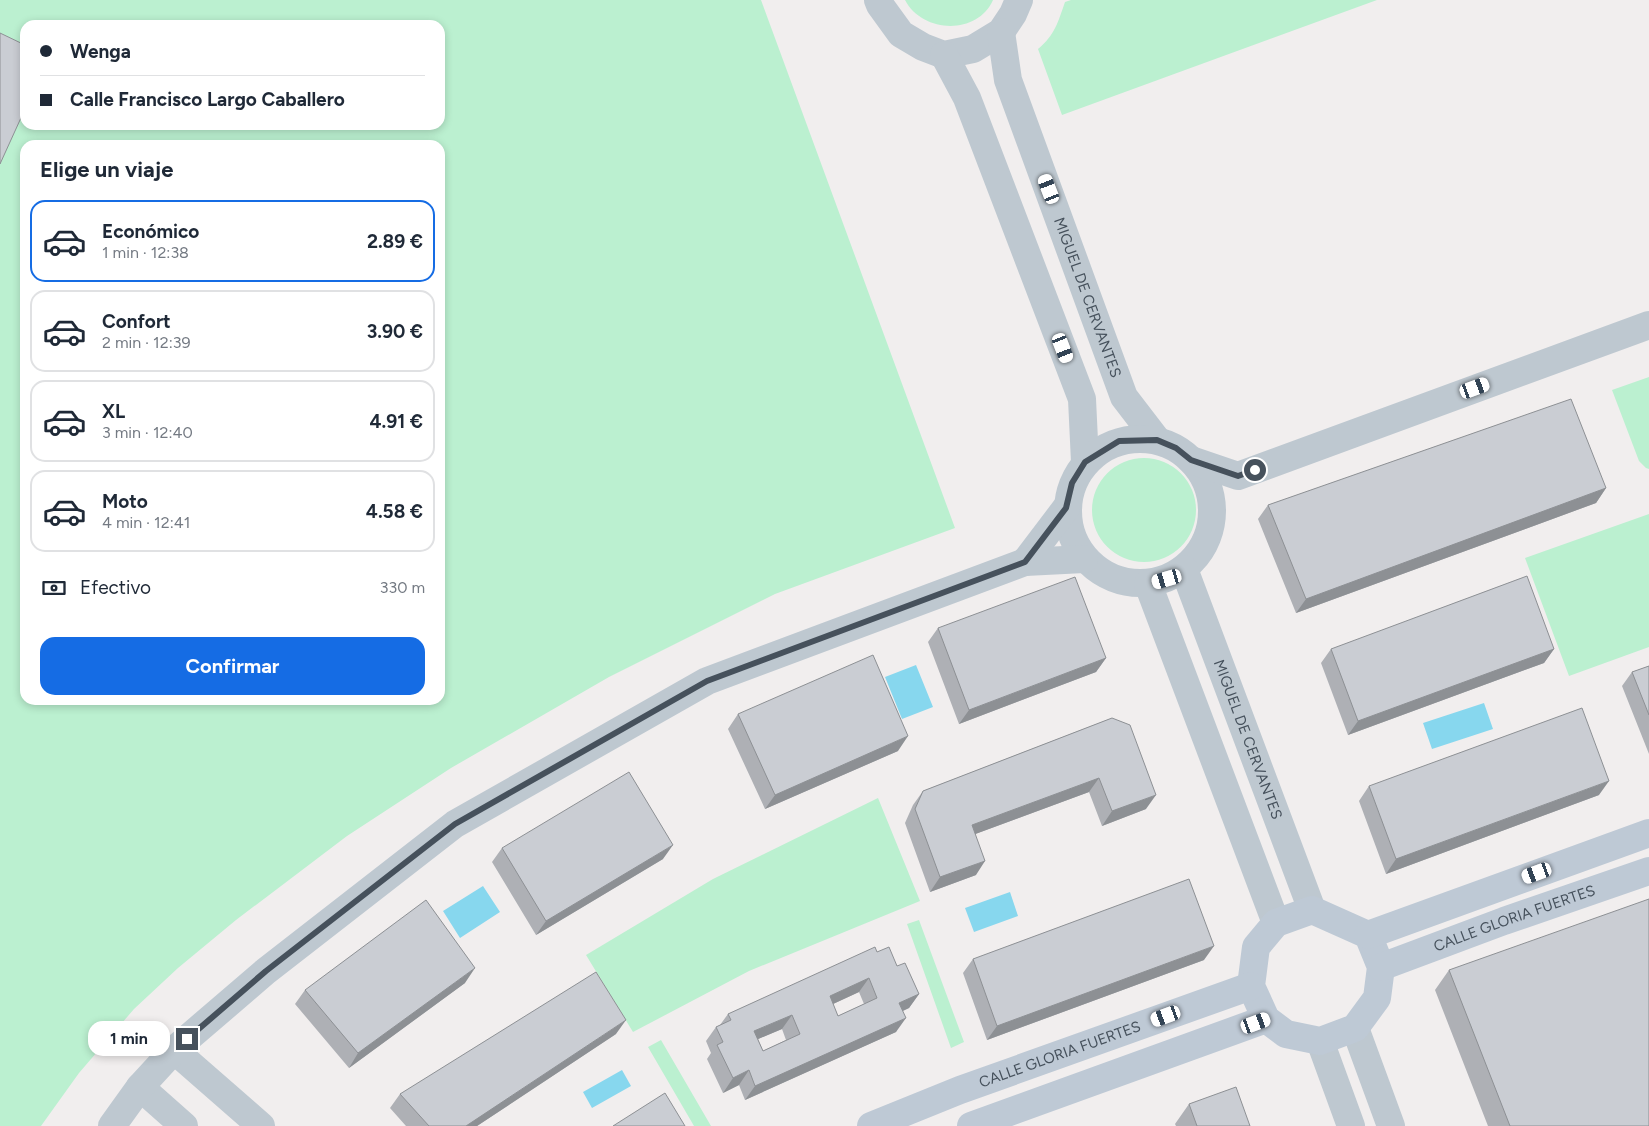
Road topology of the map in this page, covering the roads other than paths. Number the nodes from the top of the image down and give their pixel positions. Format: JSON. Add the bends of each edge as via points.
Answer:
{"nodes":[{"id":1,"x":878,"y":0,"type":"edge"},
{"id":2,"x":1020,"y":0,"type":"edge"},
{"id":3,"x":1001,"y":32,"type":"junction"},
{"id":4,"x":944,"y":55,"type":"junction"},
{"id":5,"x":1649,"y":325,"type":"edge"},
{"id":6,"x":1157,"y":440,"type":"junction"},
{"id":7,"x":1191,"y":460,"type":"junction"},
{"id":8,"x":1085,"y":462,"type":"junction"},
{"id":9,"x":1238,"y":476,"type":"junction"},
{"id":10,"x":1066,"y":508,"type":"junction"},
{"id":11,"x":1212,"y":522,"type":"junction"},
{"id":12,"x":1084,"y":559,"type":"junction"},
{"id":13,"x":1025,"y":562,"type":"junction"},
{"id":14,"x":1184,"y":569,"type":"junction"},
{"id":15,"x":1148,"y":584,"type":"junction"},
{"id":16,"x":1649,"y":832,"type":"edge"},
{"id":17,"x":1649,"y":871,"type":"edge"},
{"id":18,"x":1312,"y":910,"type":"junction"},
{"id":19,"x":1276,"y":923,"type":"junction"},
{"id":20,"x":1368,"y":935,"type":"junction"},
{"id":21,"x":1381,"y":967,"type":"junction"},
{"id":22,"x":1251,"y":986,"type":"junction"},
{"id":23,"x":1266,"y":1019,"type":"junction"},
{"id":24,"x":1355,"y":1028,"type":"junction"},
{"id":25,"x":1320,"y":1041,"type":"junction"},
{"id":26,"x":174,"y":1050,"type":"junction"},
{"id":27,"x":140,"y":1087,"type":"junction"},
{"id":28,"x":112,"y":1126,"type":"edge"},
{"id":29,"x":184,"y":1126,"type":"edge"},
{"id":30,"x":261,"y":1126,"type":"edge"},
{"id":31,"x":871,"y":1126,"type":"edge"},
{"id":32,"x":971,"y":1126,"type":"edge"},
{"id":33,"x":1351,"y":1126,"type":"edge"},
{"id":34,"x":1391,"y":1126,"type":"edge"}],
"edges":[{"from":1,"to":4,"type":"street","via":[[901,34]]},
{"from":2,"to":3,"type":"street"},
{"from":3,"to":4,"type":"street","via":[[973,49]]},
{"from":3,"to":6,"type":"street","name":"MIGUEL DE CERVANTES","via":[[1008,80],[1124,397]]},
{"from":4,"to":8,"type":"street","via":[[967,98],[1082,399]]},
{"from":5,"to":9,"type":"street"},
{"from":6,"to":7,"type":"street","via":[[1176,448]]},
{"from":6,"to":8,"type":"street","via":[[1119,441]]},
{"from":7,"to":9,"type":"street"},
{"from":7,"to":11,"type":"street","via":[[1209,488]]},
{"from":8,"to":10,"type":"street","via":[[1072,483]]},
{"from":9,"to":11,"type":"street"},
{"from":10,"to":12,"type":"street","via":[[1069,533]]},
{"from":10,"to":13,"type":"street"},
{"from":11,"to":14,"type":"street","via":[[1201,551]]},
{"from":12,"to":13,"type":"street"},
{"from":12,"to":15,"type":"street","via":[[1117,581]]},
{"from":13,"to":26,"type":"street","via":[[707,681],[455,824],[266,971]]},
{"from":14,"to":15,"type":"street","via":[[1167,579]]},
{"from":14,"to":18,"type":"street","name":"MIGUEL DE CERVANTES"},
{"from":15,"to":19,"type":"street"},
{"from":16,"to":20,"type":"main road"},
{"from":17,"to":21,"type":"main road","name":"CALLE GLORIA FUERTES"},
{"from":18,"to":19,"type":"main road"},
{"from":18,"to":20,"type":"main road"},
{"from":19,"to":22,"type":"main road","via":[[1256,947]]},
{"from":20,"to":21,"type":"main road"},
{"from":21,"to":24,"type":"main road","via":[[1377,998]]},
{"from":22,"to":23,"type":"main road"},
{"from":22,"to":31,"type":"main road","name":"CALLE GLORIA FUERTES","via":[[960,1090]]},
{"from":23,"to":25,"type":"main road","via":[[1286,1034]]},
{"from":23,"to":32,"type":"main road"},
{"from":24,"to":25,"type":"main road"},
{"from":24,"to":34,"type":"street"},
{"from":25,"to":33,"type":"street"},
{"from":26,"to":27,"type":"street"},
{"from":26,"to":30,"type":"street"},
{"from":27,"to":28,"type":"street"},
{"from":27,"to":29,"type":"street"}]}
